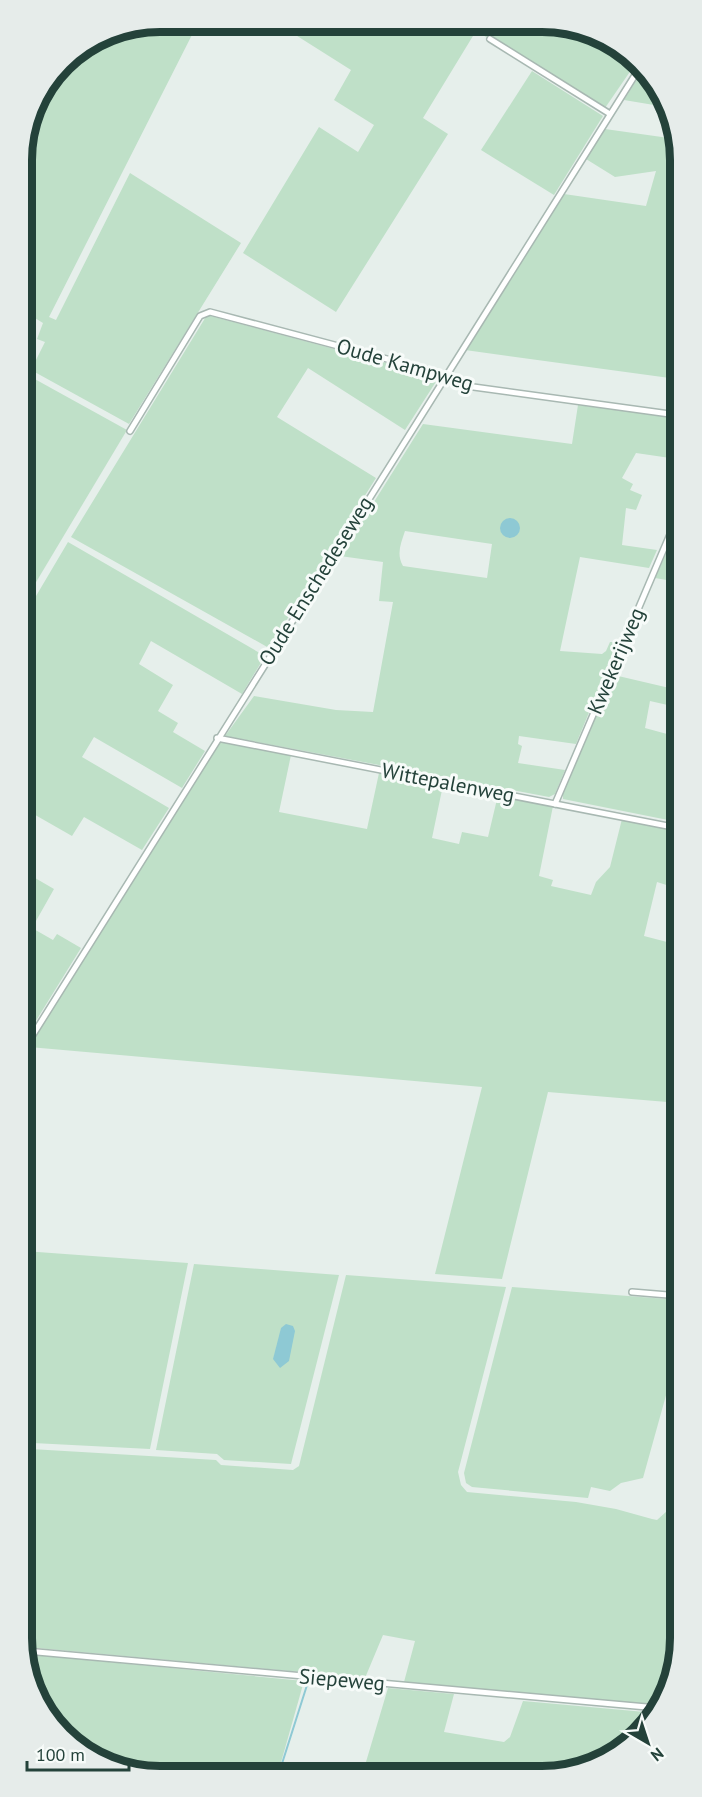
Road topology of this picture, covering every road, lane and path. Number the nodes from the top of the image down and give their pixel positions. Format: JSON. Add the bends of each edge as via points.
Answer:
{"nodes":[{"id":1,"x":490,"y":39,"type":"dead end"},
{"id":2,"x":636,"y":73,"type":"edge"},
{"id":3,"x":610,"y":114,"type":"junction"},
{"id":4,"x":445,"y":377,"type":"junction"},
{"id":5,"x":670,"y":414,"type":"edge"},
{"id":6,"x":130,"y":431,"type":"dead end"},
{"id":7,"x":670,"y":537,"type":"edge"},
{"id":8,"x":217,"y":738,"type":"junction"},
{"id":9,"x":555,"y":804,"type":"junction"},
{"id":10,"x":670,"y":826,"type":"edge"},
{"id":11,"x":32,"y":1036,"type":"edge"},
{"id":12,"x":632,"y":1292,"type":"dead end"},
{"id":13,"x":670,"y":1295,"type":"edge"},
{"id":14,"x":33,"y":1653,"type":"edge"},
{"id":15,"x":650,"y":1707,"type":"edge"}],
"edges":[{"from":1,"to":3,"type":"street"},
{"from":2,"to":3,"type":"street","name":"Oude Enschedeseweg"},
{"from":3,"to":4,"type":"street","name":"Oude Enschedeseweg"},
{"from":4,"to":5,"type":"street","name":"Oude Kampweg","via":[[459,384]]},
{"from":4,"to":6,"type":"street","name":"Oude Kampweg","via":[[208,312],[200,316]]},
{"from":4,"to":8,"type":"street","name":"Oude Enschedeseweg"},
{"from":7,"to":9,"type":"street","name":"Kwekerijweg"},
{"from":8,"to":9,"type":"street","name":"Wittepalenweg"},
{"from":8,"to":11,"type":"street","name":"Oude Enschedeseweg"},
{"from":9,"to":10,"type":"street","name":"Wittepalenweg"},
{"from":12,"to":13,"type":"street"},
{"from":14,"to":15,"type":"street","name":"Siepeweg"}]}
